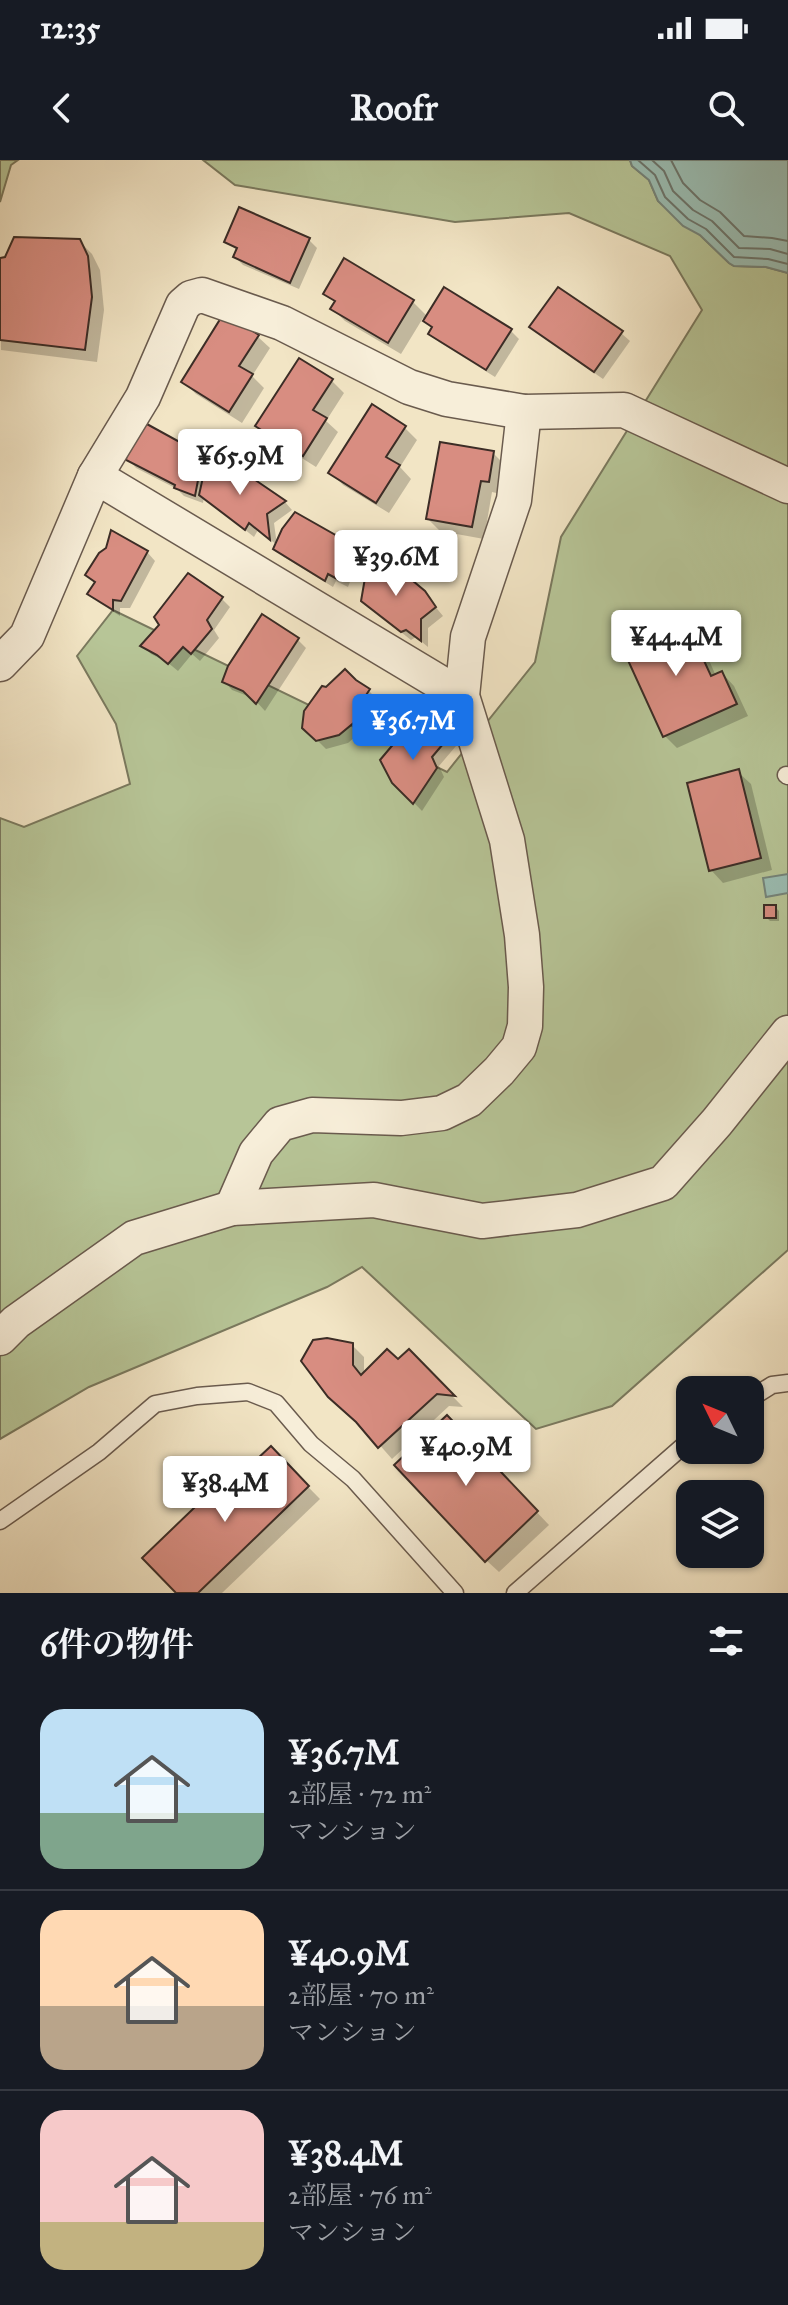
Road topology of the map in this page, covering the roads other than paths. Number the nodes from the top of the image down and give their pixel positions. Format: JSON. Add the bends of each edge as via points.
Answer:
{"nodes":[{"id":1,"x":524,"y":412,"type":"junction"},
{"id":2,"x":95,"y":476,"type":"junction"},
{"id":3,"x":788,"y":486,"type":"edge"},
{"id":4,"x":0,"y":664,"type":"edge"},
{"id":5,"x":462,"y":696,"type":"junction"},
{"id":6,"x":788,"y":1033,"type":"edge"},
{"id":7,"x":232,"y":1208,"type":"junction"},
{"id":8,"x":0,"y":1338,"type":"edge"},
{"id":9,"x":788,"y":1383,"type":"edge"},
{"id":10,"x":764,"y":1390,"type":"edge"},
{"id":11,"x":676,"y":1452,"type":"edge"},
{"id":12,"x":0,"y":1521,"type":"edge"},
{"id":13,"x":455,"y":1593,"type":"edge"},
{"id":14,"x":515,"y":1593,"type":"edge"}],
"edges":[{"from":1,"to":2,"type":"street","via":[[409,387],[282,323],[202,295],[183,305],[143,397]]},
{"from":1,"to":3,"type":"street","via":[[624,410]]},
{"from":1,"to":5,"type":"street","via":[[514,500],[468,637]]},
{"from":2,"to":4,"type":"street","via":[[27,636]]},
{"from":2,"to":5,"type":"street"},
{"from":5,"to":7,"type":"street","via":[[507,840],[526,987],[519,1047],[469,1100],[442,1113],[401,1118],[312,1115],[280,1124],[256,1153]]},
{"from":6,"to":7,"type":"street","via":[[663,1183],[649,1188],[577,1210],[482,1221],[374,1200]]},
{"from":7,"to":8,"type":"street","via":[[134,1238]]},
{"from":9,"to":10,"type":"lane"},
{"from":11,"to":14,"type":"lane"},
{"from":12,"to":13,"type":"lane","via":[[99,1452],[155,1404],[248,1392],[276,1403]]}]}
